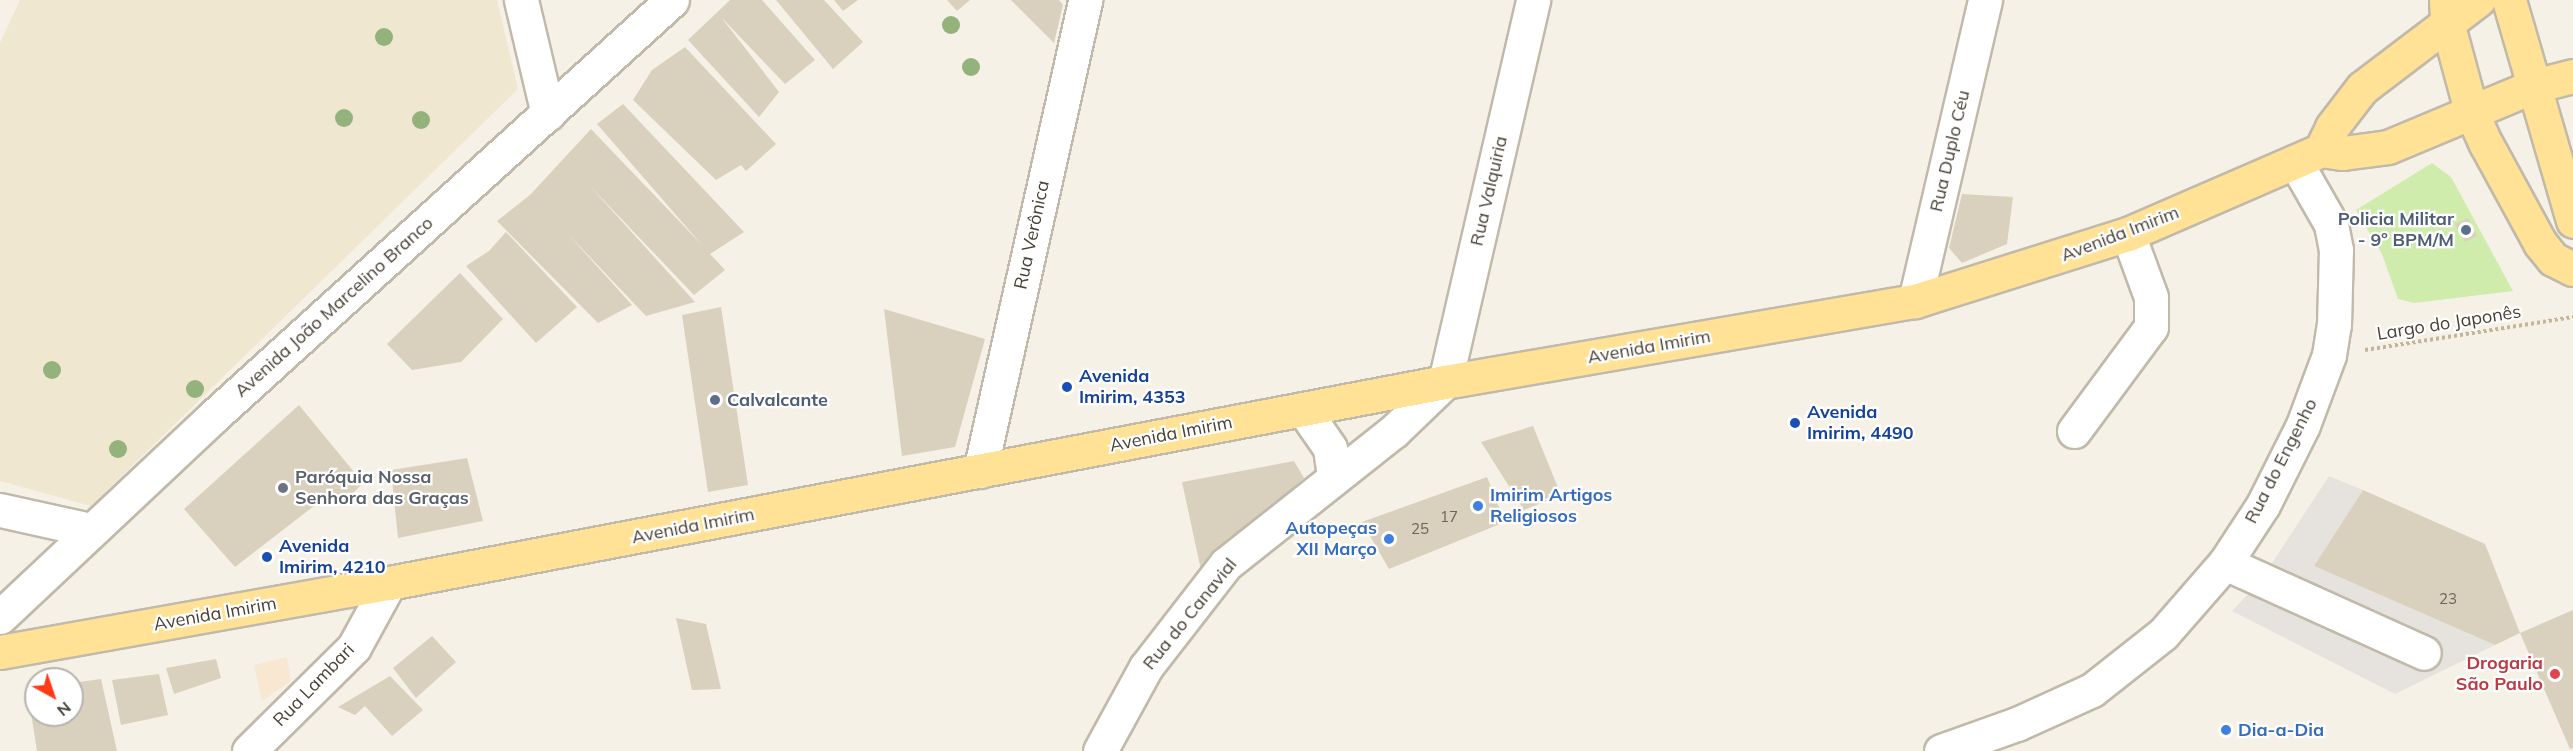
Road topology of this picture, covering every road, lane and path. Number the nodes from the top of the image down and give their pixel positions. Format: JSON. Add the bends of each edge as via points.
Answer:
{"nodes":[{"id":1,"x":521,"y":0,"type":"edge"},
{"id":2,"x":672,"y":0,"type":"edge"},
{"id":3,"x":1084,"y":0,"type":"edge"},
{"id":4,"x":1533,"y":0,"type":"edge"},
{"id":5,"x":1985,"y":0,"type":"edge"},
{"id":6,"x":2478,"y":0,"type":"edge"},
{"id":7,"x":2508,"y":0,"type":"edge"},
{"id":8,"x":2446,"y":11,"type":"edge"},
{"id":9,"x":2573,"y":76,"type":"edge"},
{"id":10,"x":2534,"y":86,"type":"junction"},
{"id":11,"x":2471,"y":111,"type":"junction"},
{"id":12,"x":548,"y":114,"type":"junction"},
{"id":13,"x":2309,"y":156,"type":"junction"},
{"id":14,"x":2566,"y":162,"type":"edge"},
{"id":15,"x":2573,"y":221,"type":"edge"},
{"id":16,"x":2128,"y":234,"type":"junction"},
{"id":17,"x":2573,"y":269,"type":"edge"},
{"id":18,"x":1915,"y":301,"type":"junction"},
{"id":19,"x":2573,"y":317,"type":"edge"},
{"id":20,"x":2329,"y":355,"type":"junction"},
{"id":21,"x":1445,"y":382,"type":"junction"},
{"id":22,"x":1303,"y":409,"type":"junction"},
{"id":23,"x":2074,"y":431,"type":"dead end"},
{"id":24,"x":980,"y":471,"type":"junction"},
{"id":25,"x":1334,"y":475,"type":"junction"},
{"id":26,"x":0,"y":510,"type":"edge"},
{"id":27,"x":90,"y":530,"type":"junction"},
{"id":28,"x":2225,"y":563,"type":"junction"},
{"id":29,"x":389,"y":583,"type":"junction"},
{"id":30,"x":0,"y":617,"type":"edge"},
{"id":31,"x":0,"y":652,"type":"edge"},
{"id":32,"x":2424,"y":653,"type":"dead end"},
{"id":33,"x":249,"y":751,"type":"edge"},
{"id":34,"x":1100,"y":751,"type":"edge"},
{"id":35,"x":1941,"y":751,"type":"edge"}],
"edges":[{"from":1,"to":12,"type":"street"},
{"from":2,"to":12,"type":"street","name":"Avenida João Marcelino Branco"},
{"from":3,"to":24,"type":"street","name":"Rua Verônica"},
{"from":4,"to":21,"type":"street","name":"Rua Valquiria"},
{"from":5,"to":18,"type":"street","name":"Rua Duplo Céu"},
{"from":6,"to":8,"type":"main road"},
{"from":7,"to":10,"type":"main road"},
{"from":8,"to":11,"type":"main road"},
{"from":8,"to":13,"type":"main road","via":[[2362,88]]},
{"from":9,"to":10,"type":"main road","name":"Avenida Imirim"},
{"from":10,"to":11,"type":"main road","name":"Avenida Imirim"},
{"from":10,"to":14,"type":"main road"},
{"from":11,"to":13,"type":"main road","name":"Avenida Imirim","via":[[2388,147]]},
{"from":11,"to":17,"type":"main road","via":[[2527,223],[2553,259]]},
{"from":12,"to":27,"type":"street","name":"Avenida João Marcelino Branco"},
{"from":13,"to":16,"type":"main road","name":"Avenida Imirim"},
{"from":13,"to":20,"type":"street","name":"Rua do Engenho","via":[[2336,250]]},
{"from":14,"to":15,"type":"main road"},
{"from":16,"to":18,"type":"main road","name":"Avenida Imirim"},
{"from":16,"to":23,"type":"street","via":[[2151,297],[2151,327]]},
{"from":18,"to":21,"type":"main road","name":"Avenida Imirim"},
{"from":19,"to":20,"type":"path","name":"Largo do Japonês"},
{"from":20,"to":28,"type":"street","name":"Rua do Engenho","via":[[2303,424],[2278,475]]},
{"from":21,"to":22,"type":"main road","name":"Avenida Imirim"},
{"from":21,"to":25,"type":"street","name":"Rua do Canavial","via":[[1394,431]]},
{"from":22,"to":24,"type":"main road","name":"Avenida Imirim"},
{"from":22,"to":25,"type":"street","via":[[1330,448]]},
{"from":24,"to":29,"type":"main road","name":"Avenida Imirim"},
{"from":25,"to":34,"type":"street","name":"Rua do Canavial","via":[[1226,564],[1146,667]]},
{"from":26,"to":27,"type":"street"},
{"from":27,"to":30,"type":"street","name":"Avenida João Marcelino Branco"},
{"from":28,"to":32,"type":"street"},
{"from":28,"to":35,"type":"street","name":"Rua do Engenho","via":[[2163,634],[2092,690],[2017,724]]},
{"from":29,"to":31,"type":"main road","name":"Avenida Imirim"},
{"from":29,"to":33,"type":"street","name":"Rua Lambari","via":[[354,647]]}]}
